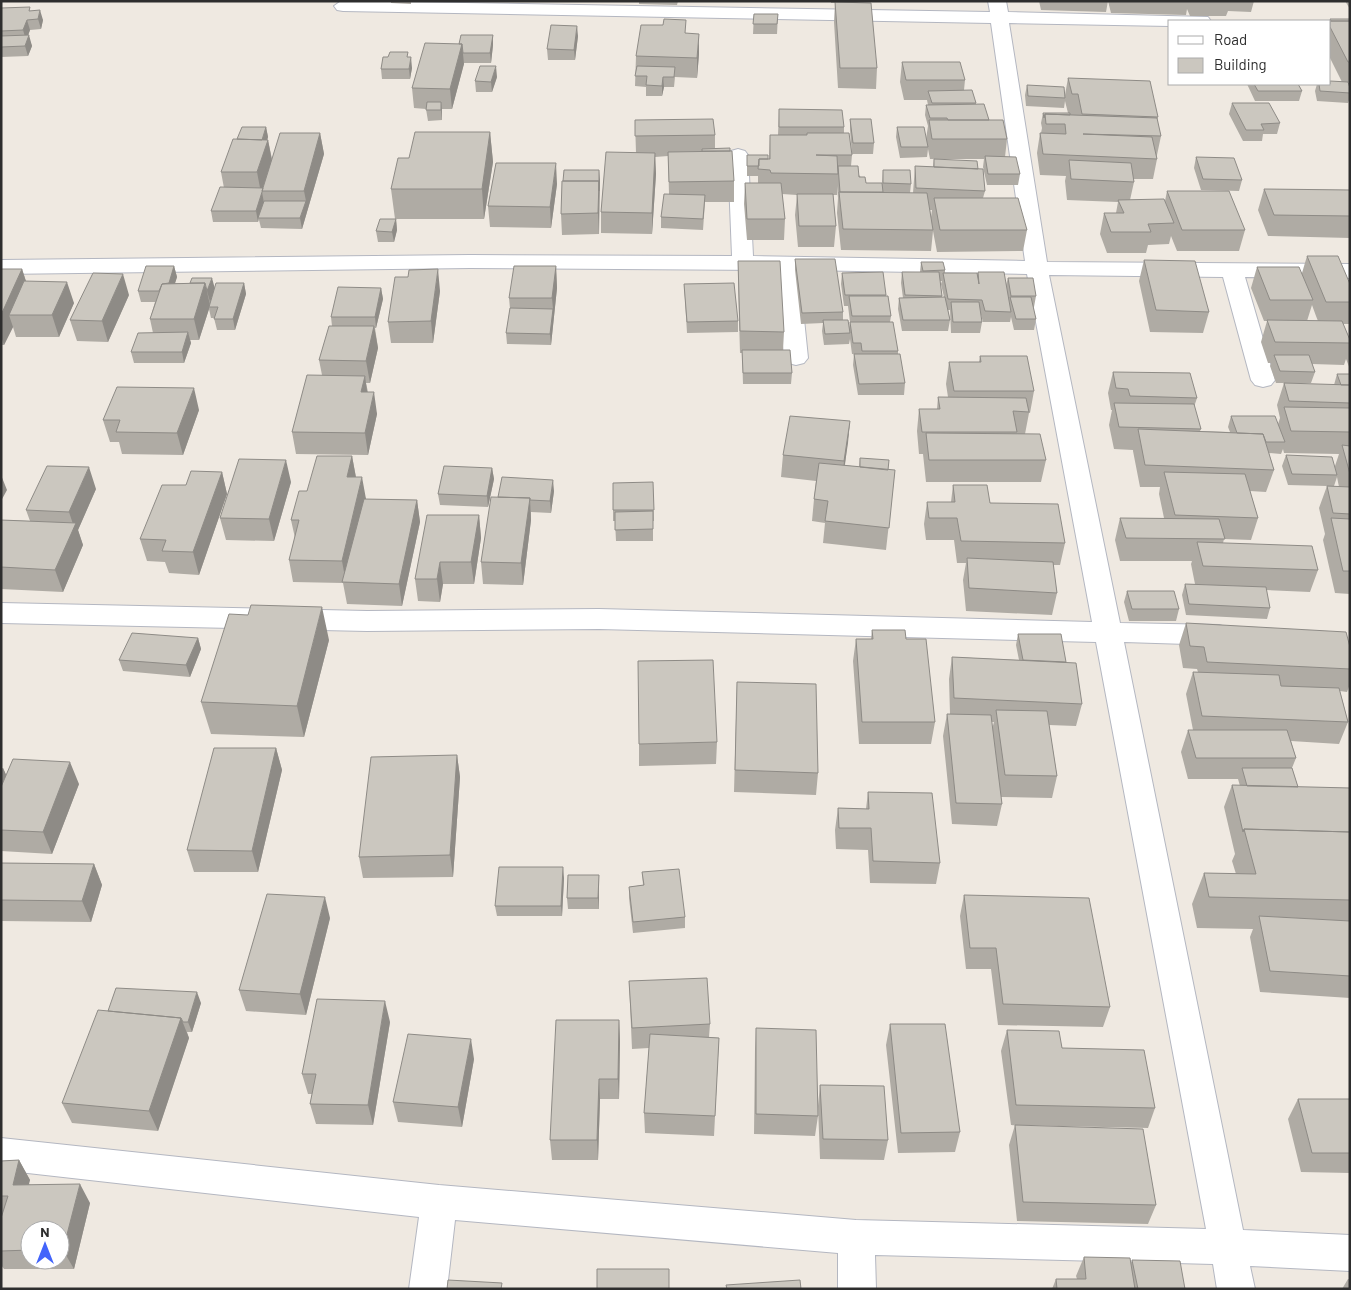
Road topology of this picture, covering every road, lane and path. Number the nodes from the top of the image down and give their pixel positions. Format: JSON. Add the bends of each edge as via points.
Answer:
{"nodes":[{"id":1,"x":343,"y":6,"type":"dead end"},
{"id":2,"x":630,"y":7,"type":"edge"},
{"id":3,"x":736,"y":8,"type":"edge"},
{"id":4,"x":998,"y":10,"type":"edge"},
{"id":5,"x":1183,"y":20,"type":"edge"},
{"id":6,"x":738,"y":155,"type":"dead end"},
{"id":7,"x":743,"y":263,"type":"junction"},
{"id":8,"x":787,"y":263,"type":"junction"},
{"id":9,"x":1,"y":267,"type":"edge"},
{"id":10,"x":1037,"y":268,"type":"junction"},
{"id":11,"x":1350,"y":271,"type":"edge"},
{"id":12,"x":1233,"y":272,"type":"junction"},
{"id":13,"x":796,"y":358,"type":"dead end"},
{"id":14,"x":1263,"y":380,"type":"dead end"},
{"id":15,"x":1,"y":613,"type":"edge"},
{"id":16,"x":1106,"y":631,"type":"junction"},
{"id":17,"x":1243,"y":636,"type":"edge"},
{"id":18,"x":1,"y":1154,"type":"edge"},
{"id":19,"x":439,"y":1202,"type":"junction"},
{"id":20,"x":856,"y":1237,"type":"junction"},
{"id":21,"x":1229,"y":1247,"type":"junction"},
{"id":22,"x":1350,"y":1253,"type":"edge"},
{"id":23,"x":428,"y":1289,"type":"edge"},
{"id":24,"x":857,"y":1289,"type":"edge"},
{"id":25,"x":1236,"y":1289,"type":"edge"}],
"edges":[{"from":1,"to":2,"type":"street"},
{"from":2,"to":3,"type":"street"},
{"from":3,"to":4,"type":"street"},
{"from":4,"to":5,"type":"street"},
{"from":4,"to":10,"type":"street"},
{"from":6,"to":7,"type":"street"},
{"from":7,"to":8,"type":"street"},
{"from":7,"to":9,"type":"street","via":[[535,260],[121,268]]},
{"from":8,"to":10,"type":"street"},
{"from":8,"to":13,"type":"street"},
{"from":10,"to":12,"type":"street"},
{"from":10,"to":16,"type":"street"},
{"from":11,"to":12,"type":"street"},
{"from":12,"to":14,"type":"street"},
{"from":15,"to":16,"type":"street","via":[[367,620],[598,619]]},
{"from":16,"to":17,"type":"street"},
{"from":16,"to":21,"type":"street"},
{"from":18,"to":19,"type":"street"},
{"from":19,"to":20,"type":"street"},
{"from":19,"to":23,"type":"street"},
{"from":20,"to":21,"type":"street"},
{"from":20,"to":24,"type":"street"},
{"from":21,"to":22,"type":"street"},
{"from":21,"to":25,"type":"street"}]}
